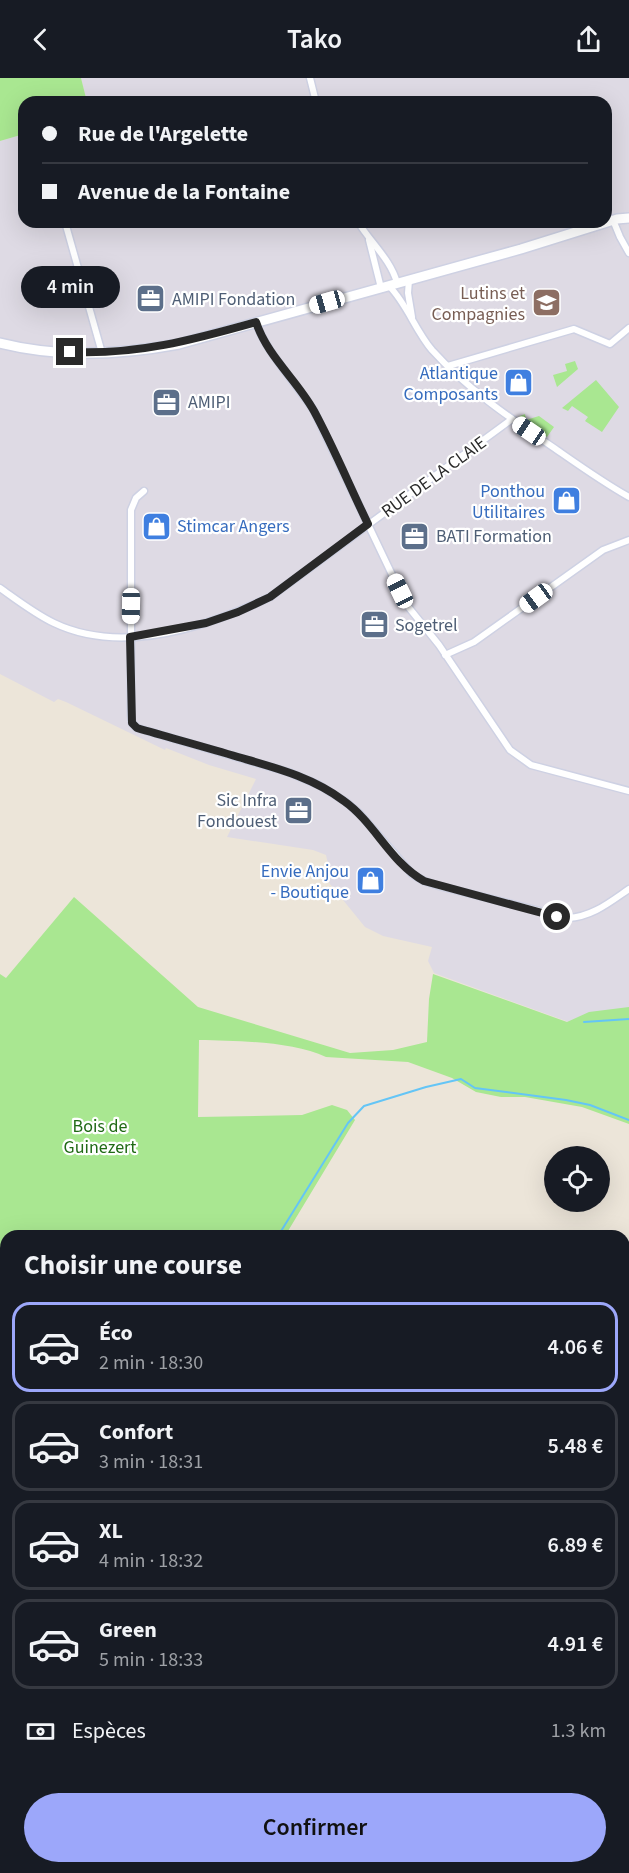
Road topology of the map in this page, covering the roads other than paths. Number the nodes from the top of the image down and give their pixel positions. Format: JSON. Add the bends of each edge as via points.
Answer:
{"nodes":[{"id":1,"x":310,"y":78,"type":"edge"},
{"id":2,"x":314,"y":96,"type":"edge"},
{"id":3,"x":629,"y":212,"type":"edge"},
{"id":4,"x":629,"y":218,"type":"edge"},
{"id":5,"x":615,"y":220,"type":"junction"},
{"id":6,"x":612,"y":221,"type":"edge"},
{"id":7,"x":67,"y":228,"type":"edge"},
{"id":8,"x":362,"y":228,"type":"edge"},
{"id":9,"x":590,"y":228,"type":"edge"},
{"id":10,"x":369,"y":240,"type":"junction"},
{"id":11,"x":629,"y":253,"type":"edge"},
{"id":12,"x":409,"y":280,"type":"junction"},
{"id":13,"x":389,"y":286,"type":"junction"},
{"id":14,"x":412,"y":317,"type":"junction"},
{"id":15,"x":256,"y":322,"type":"junction"},
{"id":16,"x":629,"y":328,"type":"edge"},
{"id":17,"x":0,"y":342,"type":"edge"},
{"id":18,"x":102,"y":353,"type":"junction"},
{"id":19,"x":448,"y":366,"type":"junction"},
{"id":20,"x":512,"y":419,"type":"junction"},
{"id":21,"x":144,"y":490,"type":"dead end"},
{"id":22,"x":629,"y":497,"type":"edge"},
{"id":23,"x":368,"y":524,"type":"junction"},
{"id":24,"x":629,"y":540,"type":"edge"},
{"id":25,"x":0,"y":588,"type":"edge"},
{"id":26,"x":130,"y":637,"type":"junction"},
{"id":27,"x":445,"y":655,"type":"junction"},
{"id":28,"x":629,"y":791,"type":"edge"},
{"id":29,"x":629,"y":889,"type":"edge"}],
"edges":[{"from":1,"to":2,"type":"street"},
{"from":3,"to":5,"type":"street"},
{"from":4,"to":5,"type":"street"},
{"from":5,"to":6,"type":"street"},
{"from":5,"to":11,"type":"street"},
{"from":7,"to":18,"type":"street"},
{"from":8,"to":10,"type":"street"},
{"from":9,"to":12,"type":"street"},
{"from":10,"to":13,"type":"street"},
{"from":10,"to":13,"type":"street","via":[[387,260]]},
{"from":12,"to":13,"type":"street"},
{"from":12,"to":14,"type":"street"},
{"from":13,"to":14,"type":"street"},
{"from":13,"to":15,"type":"street"},
{"from":14,"to":19,"type":"street","via":[[431,348]]},
{"from":15,"to":18,"type":"street","via":[[179,344]]},
{"from":15,"to":23,"type":"street","via":[[262,339],[314,411]]},
{"from":16,"to":19,"type":"street","via":[[610,344],[574,328]]},
{"from":17,"to":18,"type":"street","via":[[48,351]]},
{"from":19,"to":20,"type":"street"},
{"from":20,"to":22,"type":"street"},
{"from":20,"to":23,"type":"street","name":"RUE DE LA CLAIE"},
{"from":21,"to":26,"type":"street","via":[[131,510]]},
{"from":23,"to":26,"type":"street","name":"RUE DE LA CLAIE","via":[[270,597],[206,623]]},
{"from":23,"to":27,"type":"street","via":[[406,604]]},
{"from":24,"to":27,"type":"street","via":[[603,550],[474,642]]},
{"from":25,"to":26,"type":"street","name":"RUE DE LA CLAIE","via":[[67,628],[94,635]]},
{"from":26,"to":29,"type":"street","via":[[131,715],[137,728],[320,785],[360,814],[402,865],[424,881],[568,918],[589,914]]},
{"from":27,"to":28,"type":"street","via":[[520,759]]}]}
